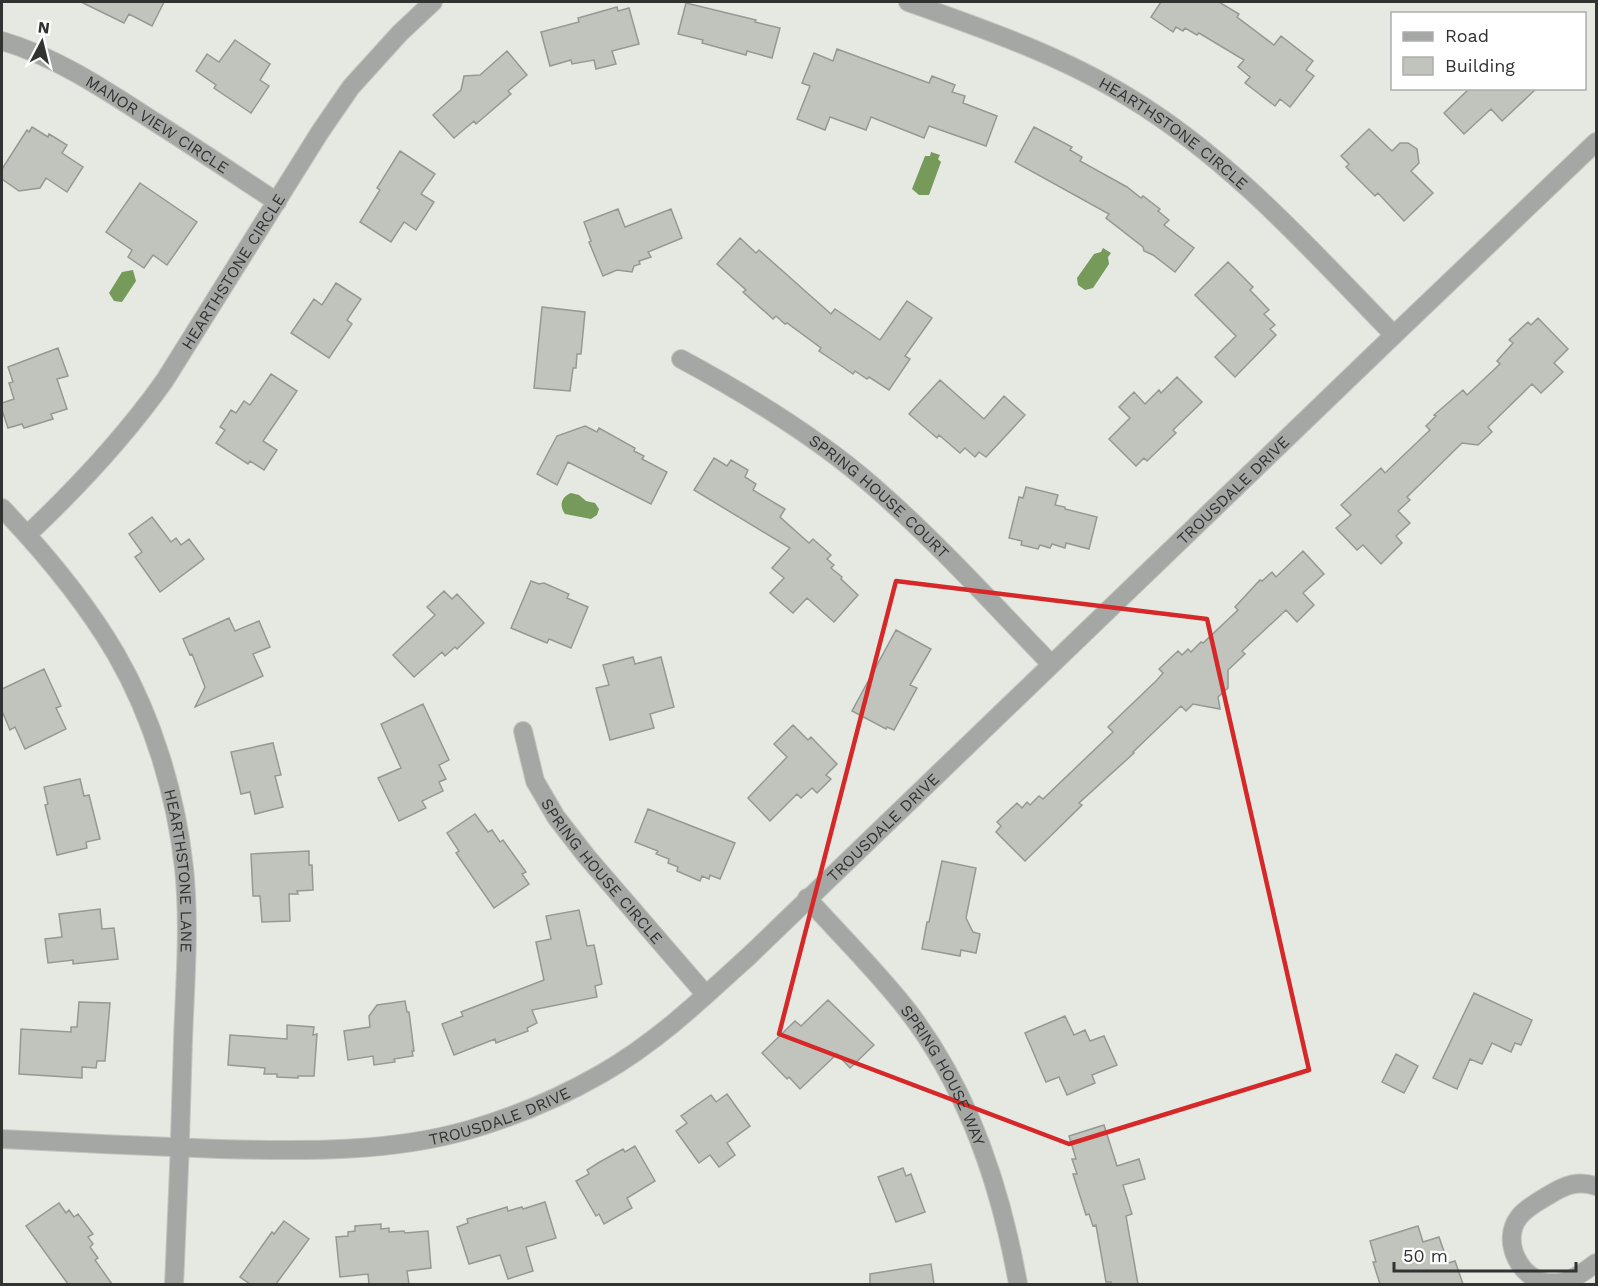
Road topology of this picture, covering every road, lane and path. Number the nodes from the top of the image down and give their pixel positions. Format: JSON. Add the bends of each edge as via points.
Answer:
{"nodes":[{"id":1,"x":433,"y":2,"type":"edge"},
{"id":2,"x":908,"y":2,"type":"edge"},
{"id":3,"x":2,"y":41,"type":"edge"},
{"id":4,"x":1596,"y":142,"type":"edge"},
{"id":5,"x":277,"y":202,"type":"junction"},
{"id":6,"x":1394,"y":335,"type":"junction"},
{"id":7,"x":681,"y":359,"type":"dead end"},
{"id":8,"x":2,"y":508,"type":"edge"},
{"id":9,"x":27,"y":535,"type":"junction"},
{"id":10,"x":1051,"y":664,"type":"junction"},
{"id":11,"x":523,"y":731,"type":"dead end"},
{"id":12,"x":807,"y":898,"type":"junction"},
{"id":13,"x":706,"y":995,"type":"junction"},
{"id":14,"x":2,"y":1139,"type":"edge"},
{"id":15,"x":180,"y":1148,"type":"junction"},
{"id":16,"x":1596,"y":1186,"type":"edge"},
{"id":17,"x":1596,"y":1263,"type":"edge"},
{"id":18,"x":174,"y":1284,"type":"edge"},
{"id":19,"x":1018,"y":1284,"type":"edge"}],
"edges":[{"from":1,"to":5,"type":"street","name":"HEARTHSTONE CIRCLE","via":[[351,87]]},
{"from":2,"to":6,"type":"street","name":"HEARTHSTONE CIRCLE","via":[[1014,40],[1131,98],[1225,167]]},
{"from":3,"to":5,"type":"street","name":"MANOR VIEW CIRCLE","via":[[87,80]]},
{"from":4,"to":6,"type":"street","name":"TROUSDALE DRIVE"},
{"from":5,"to":9,"type":"street","name":"HEARTHSTONE CIRCLE","via":[[139,417],[68,497]]},
{"from":6,"to":10,"type":"street","name":"TROUSDALE DRIVE"},
{"from":7,"to":10,"type":"street","name":"SPRING HOUSE COURT","via":[[803,434],[873,486]]},
{"from":8,"to":9,"type":"street","name":"HEARTHSTONE LANE"},
{"from":9,"to":15,"type":"street","name":"HEARTHSTONE LANE","via":[[90,614],[116,654],[151,729],[172,800],[184,868],[186,923]]},
{"from":10,"to":12,"type":"street","name":"TROUSDALE DRIVE"},
{"from":11,"to":13,"type":"street","name":"SPRING HOUSE CIRCLE","via":[[535,782],[556,817]]},
{"from":12,"to":13,"type":"street","name":"TROUSDALE DRIVE"},
{"from":12,"to":19,"type":"street","name":"SPRING HOUSE WAY","via":[[908,1011],[943,1063],[997,1190]]},
{"from":13,"to":15,"type":"street","name":"TROUSDALE DRIVE","via":[[653,1040],[602,1074],[471,1130],[400,1144],[344,1149]]},
{"from":14,"to":15,"type":"street","name":"TROUSDALE DRIVE"},
{"from":15,"to":18,"type":"street","name":"HEARTHSTONE LANE"},
{"from":16,"to":17,"type":"street","via":[[1574,1183],[1558,1189],[1519,1217],[1511,1239],[1522,1267],[1533,1278],[1546,1283],[1570,1280]]}]}
